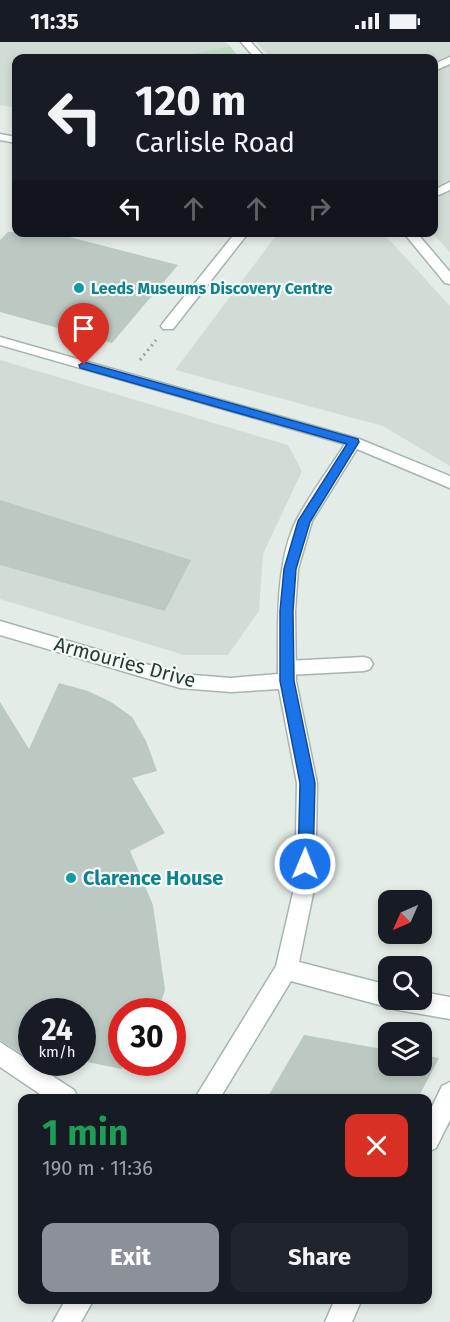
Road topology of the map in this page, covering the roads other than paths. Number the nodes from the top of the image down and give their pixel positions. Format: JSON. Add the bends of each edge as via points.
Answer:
{"nodes":[{"id":1,"x":246,"y":42,"type":"edge"},
{"id":2,"x":256,"y":54,"type":"edge"},
{"id":3,"x":239,"y":237,"type":"edge"},
{"id":4,"x":413,"y":237,"type":"edge"},
{"id":5,"x":450,"y":280,"type":"edge"},
{"id":6,"x":168,"y":326,"type":"road end"},
{"id":7,"x":0,"y":341,"type":"edge"},
{"id":8,"x":354,"y":442,"type":"junction"},
{"id":9,"x":450,"y":483,"type":"edge"},
{"id":10,"x":0,"y":628,"type":"edge"},
{"id":11,"x":364,"y":664,"type":"dead end"},
{"id":12,"x":287,"y":675,"type":"junction"},
{"id":13,"x":286,"y":970,"type":"junction"},
{"id":14,"x":378,"y":993,"type":"edge"},
{"id":15,"x":432,"y":1005,"type":"edge"},
{"id":16,"x":450,"y":1008,"type":"edge"},
{"id":17,"x":0,"y":1053,"type":"edge"},
{"id":18,"x":60,"y":1094,"type":"edge"},
{"id":19,"x":209,"y":1094,"type":"edge"},
{"id":20,"x":450,"y":1094,"type":"edge"},
{"id":21,"x":432,"y":1132,"type":"edge"},
{"id":22,"x":78,"y":1304,"type":"edge"},
{"id":23,"x":347,"y":1304,"type":"edge"},
{"id":24,"x":66,"y":1322,"type":"edge"},
{"id":25,"x":338,"y":1322,"type":"edge"}],
"edges":[{"from":1,"to":2,"type":"street"},
{"from":3,"to":6,"type":"street"},
{"from":4,"to":5,"type":"street"},
{"from":7,"to":8,"type":"street"},
{"from":8,"to":9,"type":"street"},
{"from":8,"to":12,"type":"street","via":[[304,521],[290,569]]},
{"from":10,"to":12,"type":"street","name":"Armouries Drive","via":[[180,681],[231,685]]},
{"from":11,"to":12,"type":"street","name":"Armouries Drive"},
{"from":12,"to":13,"type":"street","via":[[307,783],[305,884]]},
{"from":13,"to":14,"type":"street"},
{"from":13,"to":19,"type":"street"},
{"from":15,"to":16,"type":"street"},
{"from":17,"to":18,"type":"street"},
{"from":20,"to":21,"type":"street"},
{"from":22,"to":24,"type":"street"},
{"from":23,"to":25,"type":"street"}]}
